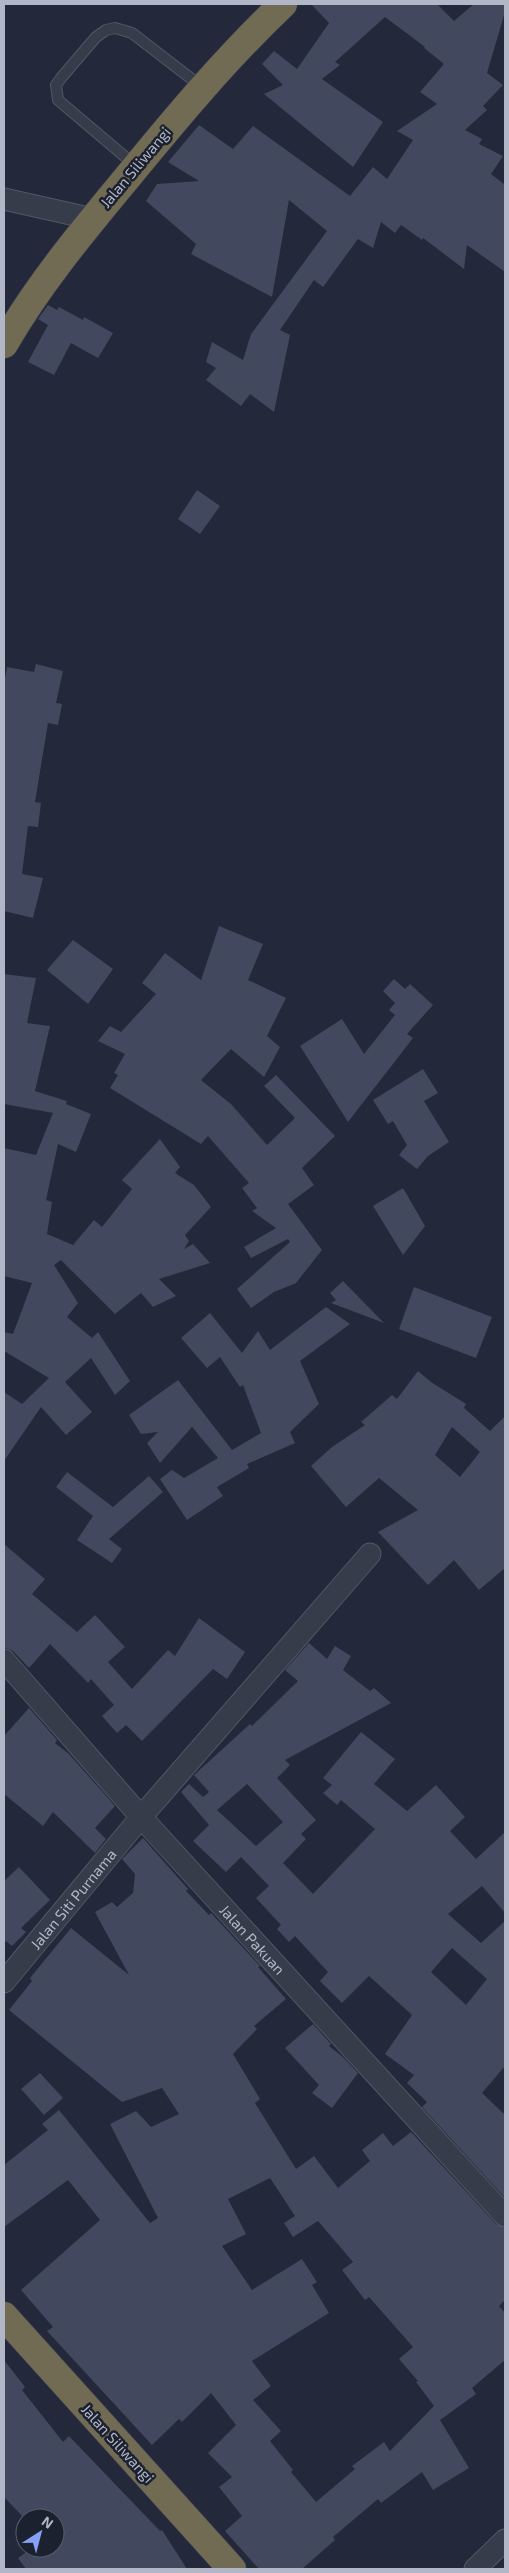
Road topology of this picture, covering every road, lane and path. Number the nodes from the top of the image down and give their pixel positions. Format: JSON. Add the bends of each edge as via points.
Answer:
{"nodes":[{"id":1,"x":283,"y":4,"type":"edge"},
{"id":2,"x":202,"y":88,"type":"junction"},
{"id":3,"x":136,"y":166,"type":"junction"},
{"id":4,"x":4,"y":199,"type":"edge"},
{"id":5,"x":93,"y":219,"type":"junction"},
{"id":6,"x":4,"y":344,"type":"edge"},
{"id":7,"x":370,"y":1554,"type":"dead end"},
{"id":8,"x":4,"y":1660,"type":"edge"},
{"id":9,"x":141,"y":1817,"type":"junction"},
{"id":10,"x":4,"y":1982,"type":"edge"},
{"id":11,"x":505,"y":2216,"type":"edge"},
{"id":12,"x":4,"y":2316,"type":"edge"},
{"id":13,"x":505,"y":2540,"type":"edge"},
{"id":14,"x":232,"y":2569,"type":"edge"},
{"id":15,"x":475,"y":2569,"type":"edge"}],
"edges":[{"from":1,"to":2,"type":"highway","name":"Jalan Siliwangi"},
{"from":2,"to":3,"type":"highway","name":"Jalan Siliwangi"},
{"from":2,"to":3,"type":"lane","via":[[132,33],[115,28],[96,37],[60,78],[56,85],[58,100]]},
{"from":3,"to":5,"type":"highway","name":"Jalan Siliwangi"},
{"from":4,"to":5,"type":"street"},
{"from":5,"to":6,"type":"highway","name":"Jalan Siliwangi","via":[[40,288]]},
{"from":7,"to":9,"type":"street","name":"Jalan Siti Purnama"},
{"from":8,"to":9,"type":"street","name":"Jalan Pakuan"},
{"from":9,"to":10,"type":"street","name":"Jalan Siti Purnama"},
{"from":9,"to":11,"type":"street","name":"Jalan Pakuan"},
{"from":12,"to":14,"type":"highway","name":"Jalan Siliwangi"},
{"from":13,"to":15,"type":"street"}]}
